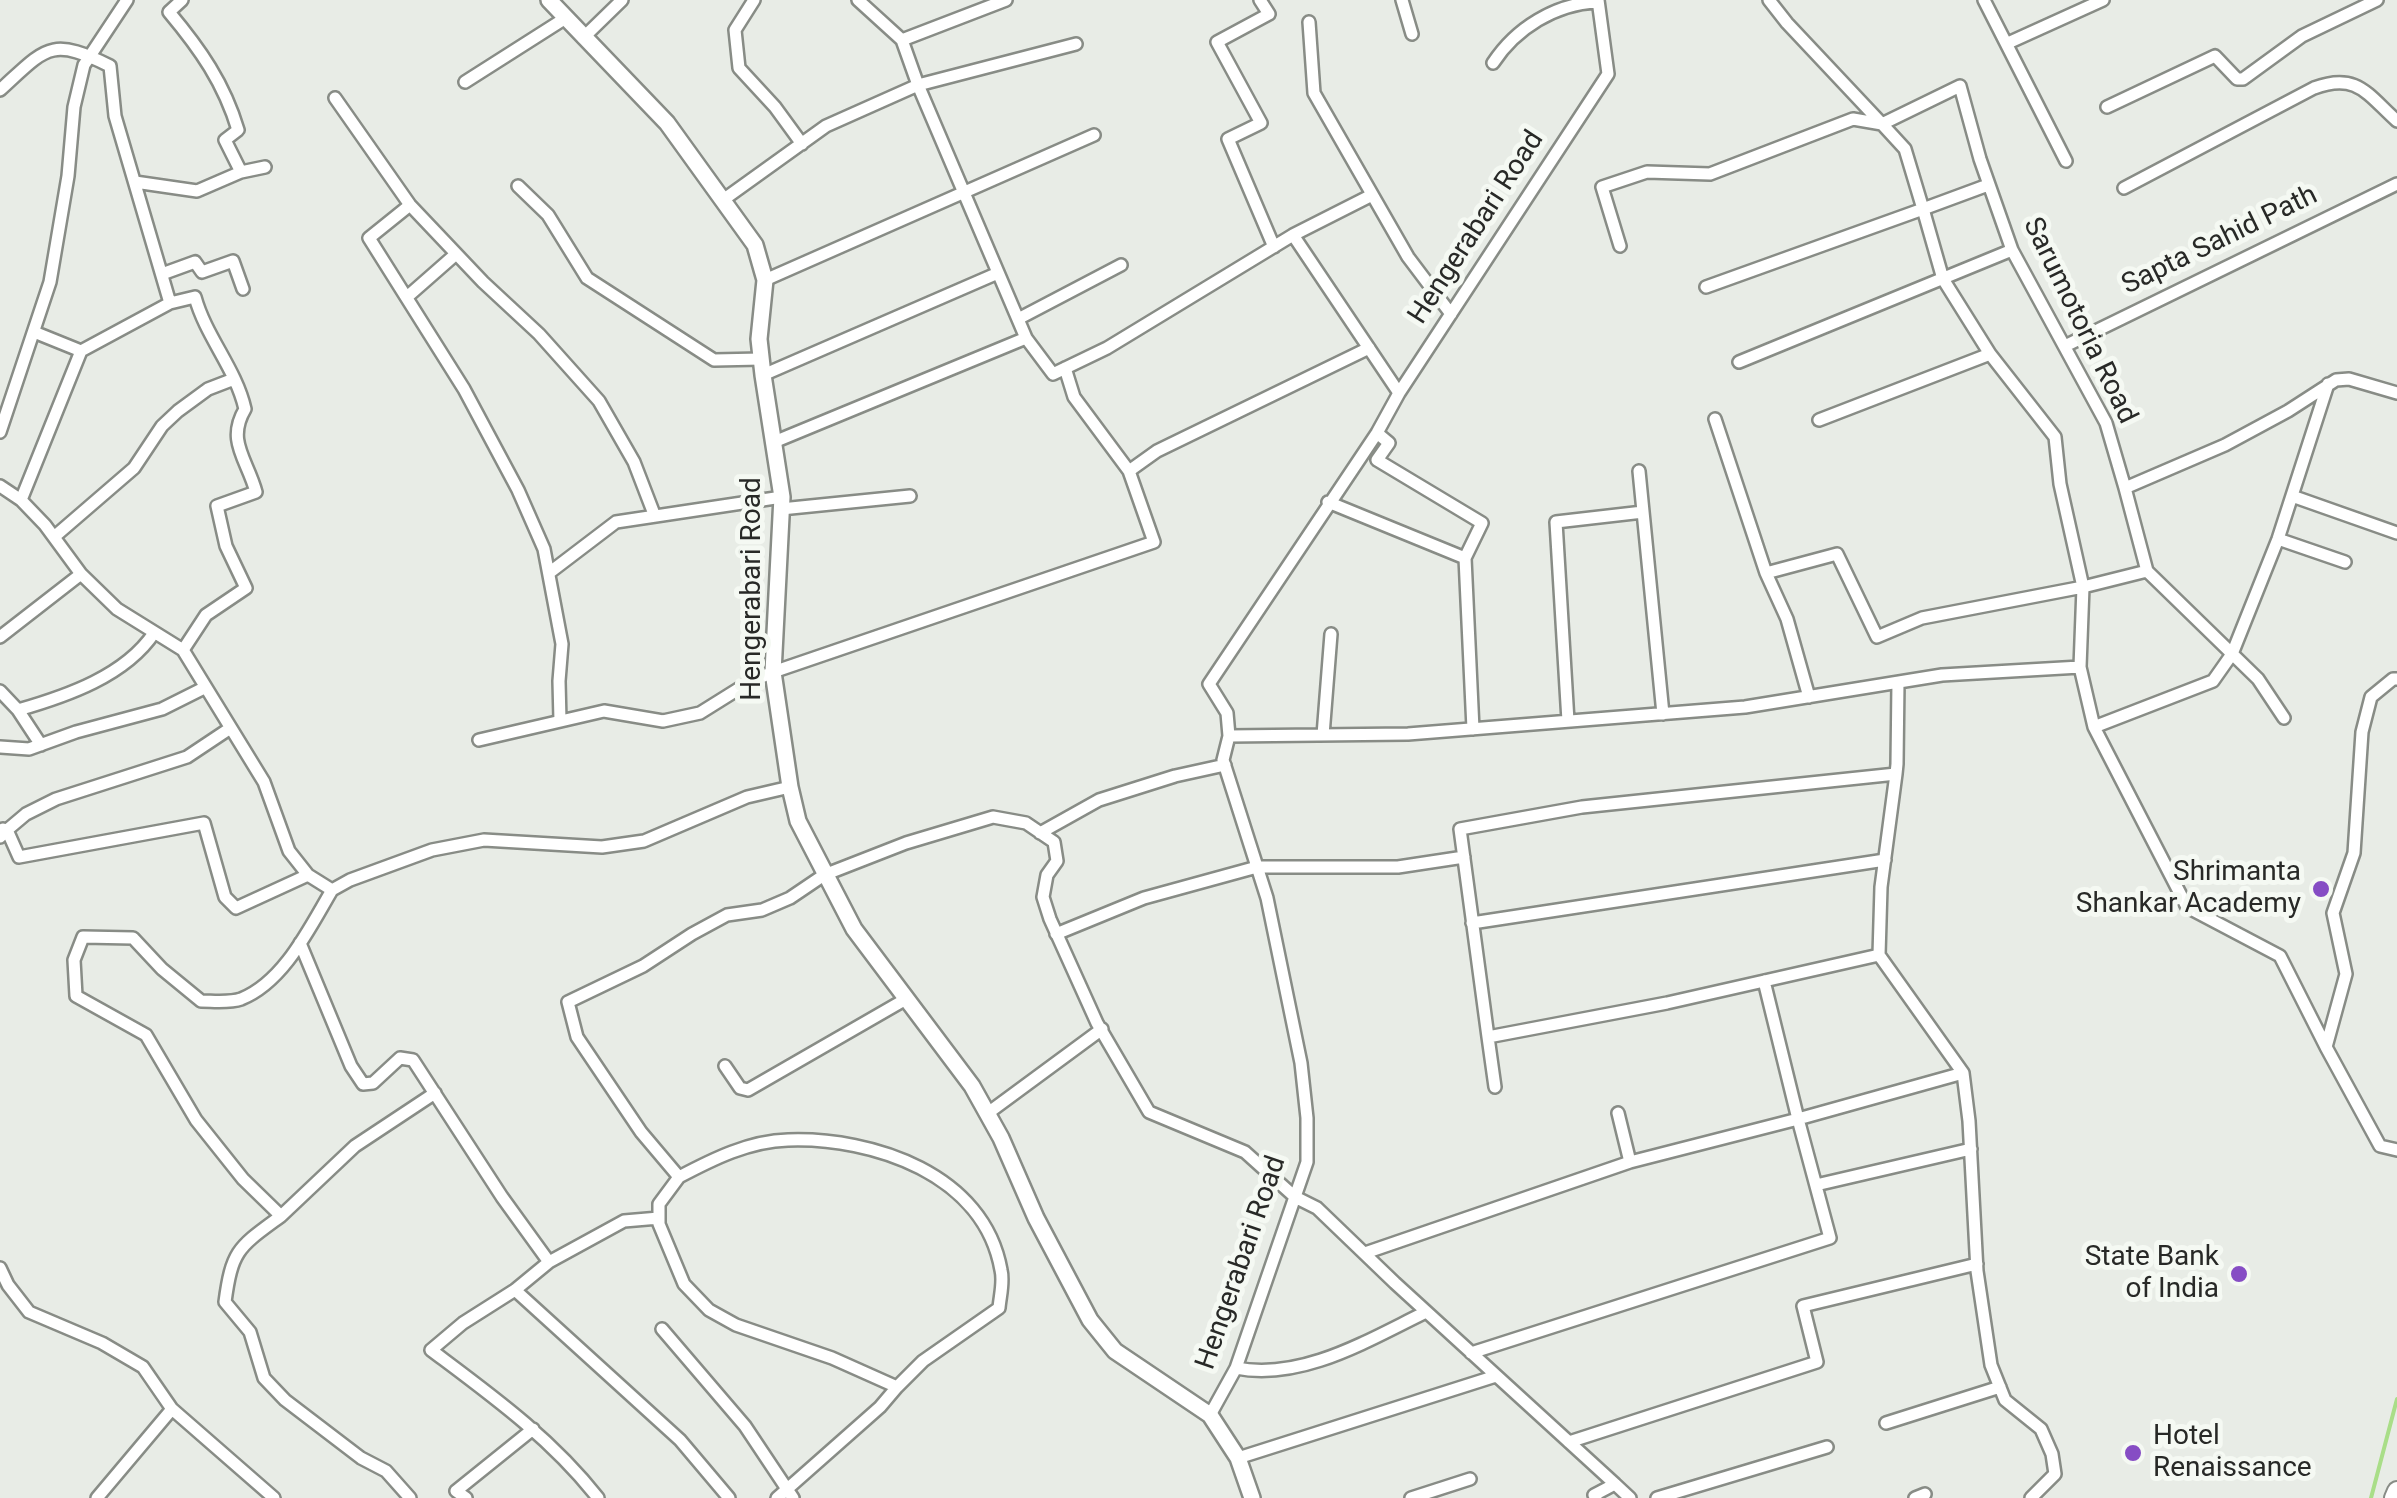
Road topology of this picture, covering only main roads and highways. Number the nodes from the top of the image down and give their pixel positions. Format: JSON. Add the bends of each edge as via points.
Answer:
{"nodes":[{"id":1,"x":549,"y":0,"type":"edge"},
{"id":2,"x":2397,"y":1491,"type":"edge"},
{"id":3,"x":1252,"y":1498,"type":"edge"},
{"id":4,"x":2394,"y":1498,"type":"edge"}],
"edges":[{"from":1,"to":3,"type":"main road","name":"Hengerabari Road","via":[[667,123],[755,245],[765,280],[759,339],[781,503],[773,672],[798,821],[854,930],[972,1086],[1090,1320],[1115,1350],[1210,1415],[1238,1458]]},
{"from":2,"to":4,"type":"main road"}]}
